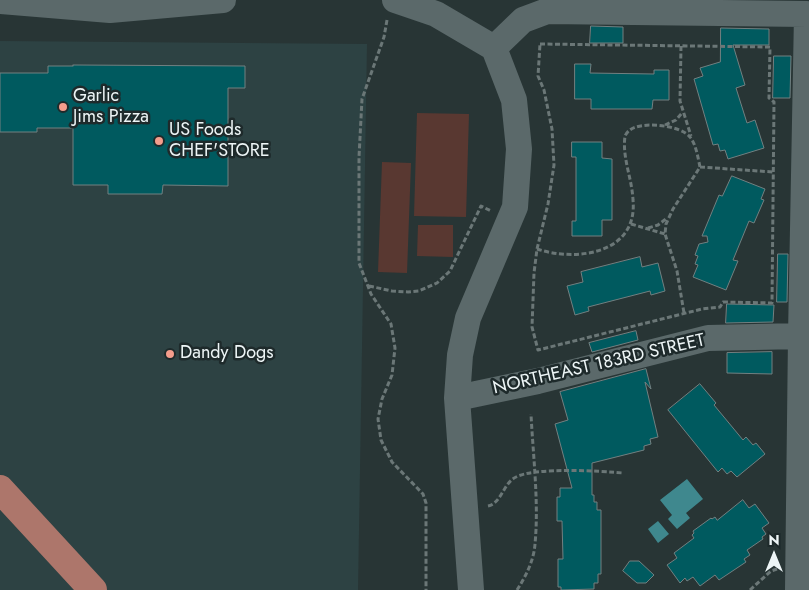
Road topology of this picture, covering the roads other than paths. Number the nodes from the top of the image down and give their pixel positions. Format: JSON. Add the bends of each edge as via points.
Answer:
{"nodes":[{"id":1,"x":223,"y":0,"type":"edge"},
{"id":2,"x":0,"y":1,"type":"edge"},
{"id":3,"x":669,"y":6,"type":"edge"},
{"id":4,"x":391,"y":9,"type":"edge"},
{"id":5,"x":494,"y":48,"type":"junction"},
{"id":6,"x":807,"y":116,"type":"edge"},
{"id":7,"x":801,"y":336,"type":"junction"},
{"id":8,"x":457,"y":398,"type":"junction"},
{"id":9,"x":805,"y":464,"type":"edge"},
{"id":10,"x":0,"y":489,"type":"edge"},
{"id":11,"x":93,"y":590,"type":"edge"},
{"id":12,"x":471,"y":590,"type":"edge"},
{"id":13,"x":798,"y":590,"type":"edge"}],
"edges":[{"from":1,"to":2,"type":"street","via":[[110,10]]},
{"from":3,"to":5,"type":"street","via":[[547,11],[523,20]]},
{"from":3,"to":6,"type":"street","via":[[807,14]]},
{"from":4,"to":5,"type":"street","via":[[436,14]]},
{"from":5,"to":8,"type":"street","via":[[514,100],[519,149],[515,207],[468,318],[460,355]]},
{"from":6,"to":7,"type":"street"},
{"from":7,"to":8,"type":"street","name":"NORTHEAST 183RD STREET","via":[[708,338]]},
{"from":7,"to":9,"type":"street"},
{"from":8,"to":12,"type":"street"},
{"from":9,"to":13,"type":"street"},
{"from":10,"to":11,"type":"main road"}]}
